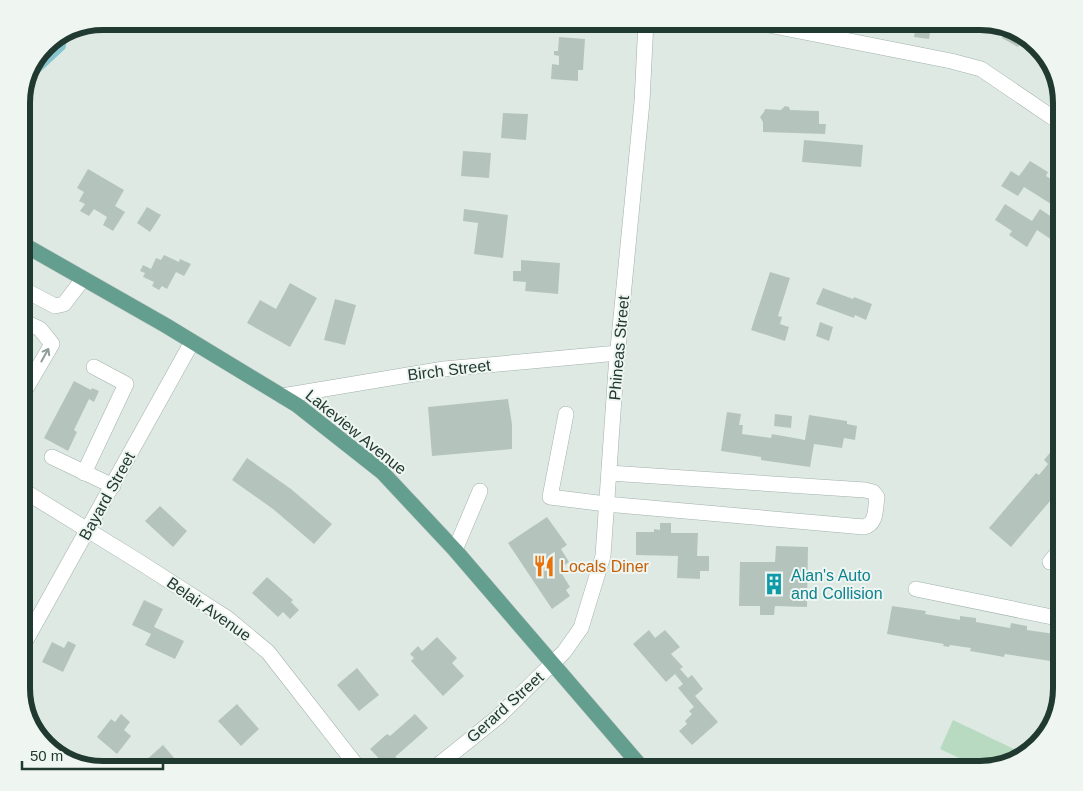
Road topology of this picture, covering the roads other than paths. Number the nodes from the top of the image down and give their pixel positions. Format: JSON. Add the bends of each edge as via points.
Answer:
{"nodes":[{"id":1,"x":646,"y":30,"type":"edge"},
{"id":2,"x":795,"y":30,"type":"edge"},
{"id":3,"x":1053,"y":118,"type":"edge"},
{"id":4,"x":30,"y":248,"type":"edge"},
{"id":5,"x":83,"y":279,"type":"junction"},
{"id":6,"x":30,"y":293,"type":"edge"},
{"id":7,"x":30,"y":324,"type":"edge"},
{"id":8,"x":192,"y":342,"type":"junction"},
{"id":9,"x":618,"y":353,"type":"junction"},
{"id":10,"x":94,"y":367,"type":"dead end"},
{"id":11,"x":30,"y":382,"type":"edge"},
{"id":12,"x":282,"y":396,"type":"junction"},
{"id":13,"x":566,"y":414,"type":"dead end"},
{"id":14,"x":52,"y":458,"type":"dead end"},
{"id":15,"x":608,"y":472,"type":"junction"},
{"id":16,"x":84,"y":473,"type":"junction"},
{"id":17,"x":113,"y":486,"type":"junction"},
{"id":18,"x":480,"y":491,"type":"dead end"},
{"id":19,"x":30,"y":494,"type":"edge"},
{"id":20,"x":606,"y":504,"type":"junction"},
{"id":21,"x":89,"y":530,"type":"junction"},
{"id":22,"x":456,"y":550,"type":"junction"},
{"id":23,"x":1053,"y":558,"type":"edge"},
{"id":24,"x":1050,"y":562,"type":"dead end"},
{"id":25,"x":916,"y":589,"type":"dead end"},
{"id":26,"x":1053,"y":617,"type":"edge"},
{"id":27,"x":30,"y":634,"type":"edge"},
{"id":28,"x":554,"y":663,"type":"junction"},
{"id":29,"x":353,"y":761,"type":"edge"},
{"id":30,"x":443,"y":761,"type":"edge"},
{"id":31,"x":636,"y":761,"type":"edge"}],
"edges":[{"from":1,"to":9,"type":"street","name":"Phineas Street","via":[[642,102]]},
{"from":2,"to":3,"type":"street","via":[[981,69]]},
{"from":4,"to":5,"type":"main road","name":"Lakeview Avenue"},
{"from":5,"to":6,"type":"street","via":[[64,304],[55,306]]},
{"from":5,"to":8,"type":"main road","name":"Lakeview Avenue"},
{"from":11,"to":7,"type":"street","one_way":true,"via":[[52,344],[40,329]]},
{"from":8,"to":12,"type":"main road","name":"Lakeview Avenue"},
{"from":8,"to":17,"type":"street","name":"Bayard Street"},
{"from":9,"to":12,"type":"street","name":"Birch Street","via":[[444,369]]},
{"from":9,"to":15,"type":"street","name":"Phineas Street"},
{"from":10,"to":16,"type":"street","via":[[126,384]]},
{"from":12,"to":22,"type":"main road","name":"Lakeview Avenue","via":[[382,472]]},
{"from":13,"to":20,"type":"street","via":[[550,496]]},
{"from":14,"to":16,"type":"street"},
{"from":15,"to":20,"type":"street","name":"Phineas Street"},
{"from":15,"to":20,"type":"street","via":[[866,490],[877,497],[874,522],[864,527]]},
{"from":16,"to":17,"type":"street"},
{"from":17,"to":21,"type":"street","name":"Bayard Street"},
{"from":18,"to":22,"type":"street"},
{"from":19,"to":21,"type":"street","name":"Belair Avenue"},
{"from":20,"to":28,"type":"street","name":"Phineas Street","via":[[603,556],[581,628]]},
{"from":21,"to":27,"type":"street","name":"Bayard Street"},
{"from":21,"to":29,"type":"street","name":"Belair Avenue","via":[[227,618],[268,652]]},
{"from":22,"to":28,"type":"main road","name":"Lakeview Avenue"},
{"from":23,"to":24,"type":"street"},
{"from":25,"to":26,"type":"street"},
{"from":28,"to":30,"type":"street","name":"Gerard Street","via":[[498,717]]},
{"from":28,"to":31,"type":"main road","name":"Lakeview Avenue"}]}
